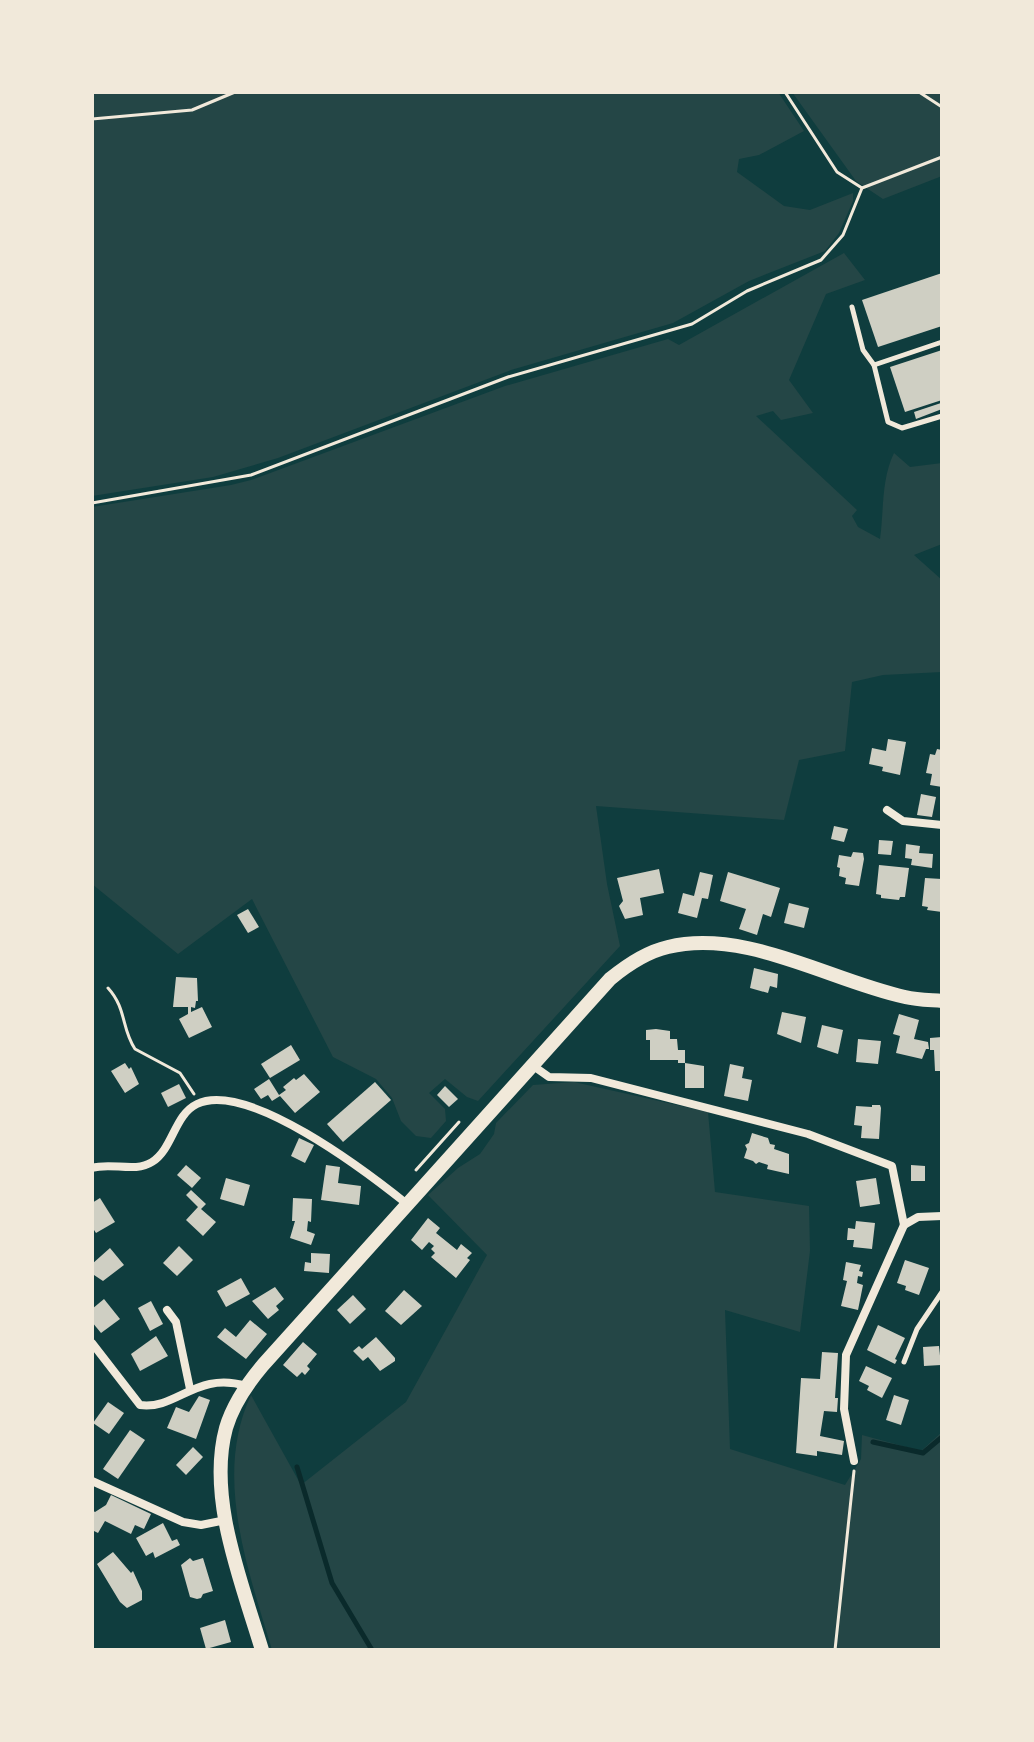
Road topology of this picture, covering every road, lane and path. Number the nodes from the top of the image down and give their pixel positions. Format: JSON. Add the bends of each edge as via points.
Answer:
{"nodes":[{"id":1,"x":235,"y":92,"type":"edge"},
{"id":2,"x":785,"y":92,"type":"edge"},
{"id":3,"x":919,"y":92,"type":"edge"},
{"id":4,"x":942,"y":107,"type":"edge"},
{"id":5,"x":92,"y":119,"type":"edge"},
{"id":6,"x":942,"y":157,"type":"edge"},
{"id":7,"x":862,"y":188,"type":"junction"},
{"id":8,"x":852,"y":307,"type":"dead end"},
{"id":9,"x":942,"y":342,"type":"edge"},
{"id":10,"x":874,"y":365,"type":"junction"},
{"id":11,"x":942,"y":416,"type":"edge"},
{"id":12,"x":92,"y":503,"type":"edge"},
{"id":13,"x":887,"y":810,"type":"dead end"},
{"id":14,"x":942,"y":825,"type":"edge"},
{"id":15,"x":108,"y":988,"type":"dead end"},
{"id":16,"x":942,"y":1001,"type":"edge"},
{"id":17,"x":531,"y":1065,"type":"junction"},
{"id":18,"x":199,"y":1103,"type":"junction"},
{"id":19,"x":459,"y":1122,"type":"dead end"},
{"id":20,"x":92,"y":1168,"type":"edge"},
{"id":21,"x":416,"y":1170,"type":"dead end"},
{"id":22,"x":407,"y":1204,"type":"junction"},
{"id":23,"x":942,"y":1216,"type":"edge"},
{"id":24,"x":904,"y":1225,"type":"junction"},
{"id":25,"x":942,"y":1292,"type":"edge"},
{"id":26,"x":167,"y":1310,"type":"dead end"},
{"id":27,"x":92,"y":1343,"type":"edge"},
{"id":28,"x":904,"y":1362,"type":"dead end"},
{"id":29,"x":246,"y":1386,"type":"junction"},
{"id":30,"x":190,"y":1389,"type":"junction"},
{"id":31,"x":854,"y":1461,"type":"joint"},
{"id":32,"x":92,"y":1481,"type":"edge"},
{"id":33,"x":226,"y":1520,"type":"junction"},
{"id":34,"x":262,"y":1650,"type":"edge"},
{"id":35,"x":835,"y":1650,"type":"edge"}],
"edges":[{"from":1,"to":5,"type":"path","via":[[192,110]]},
{"from":2,"to":7,"type":"path","via":[[837,172]]},
{"from":3,"to":4,"type":"path"},
{"from":6,"to":7,"type":"path"},
{"from":7,"to":12,"type":"path","via":[[843,235],[821,260],[747,291],[692,324],[508,377],[251,475]]},
{"from":8,"to":10,"type":"lane","via":[[863,350]]},
{"from":9,"to":10,"type":"lane"},
{"from":10,"to":11,"type":"lane","via":[[888,422],[902,428]]},
{"from":13,"to":14,"type":"street","via":[[903,821]]},
{"from":15,"to":18,"type":"path","via":[[119,1001],[135,1049],[180,1073]]},
{"from":16,"to":17,"type":"main road","via":[[896,994],[739,948],[675,945],[638,959],[610,979]]},
{"from":17,"to":22,"type":"main road"},
{"from":17,"to":24,"type":"street","via":[[549,1077],[591,1078],[808,1134],[892,1166]]},
{"from":18,"to":20,"type":"street","via":[[151,1163]]},
{"from":18,"to":22,"type":"street","via":[[234,1101],[264,1111],[321,1143]]},
{"from":19,"to":21,"type":"path"},
{"from":22,"to":29,"type":"main road"},
{"from":23,"to":24,"type":"street","via":[[918,1217]]},
{"from":24,"to":31,"type":"street","via":[[846,1355],[844,1409]]},
{"from":25,"to":28,"type":"lane","via":[[917,1329]]},
{"from":26,"to":30,"type":"street","via":[[176,1322]]},
{"from":27,"to":30,"type":"street","via":[[140,1405],[151,1406]]},
{"from":29,"to":30,"type":"street","via":[[219,1382]]},
{"from":29,"to":33,"type":"main road","via":[[222,1450]]},
{"from":31,"to":35,"type":"path"},
{"from":32,"to":33,"type":"street","via":[[183,1522]]},
{"from":33,"to":34,"type":"main road"}]}
